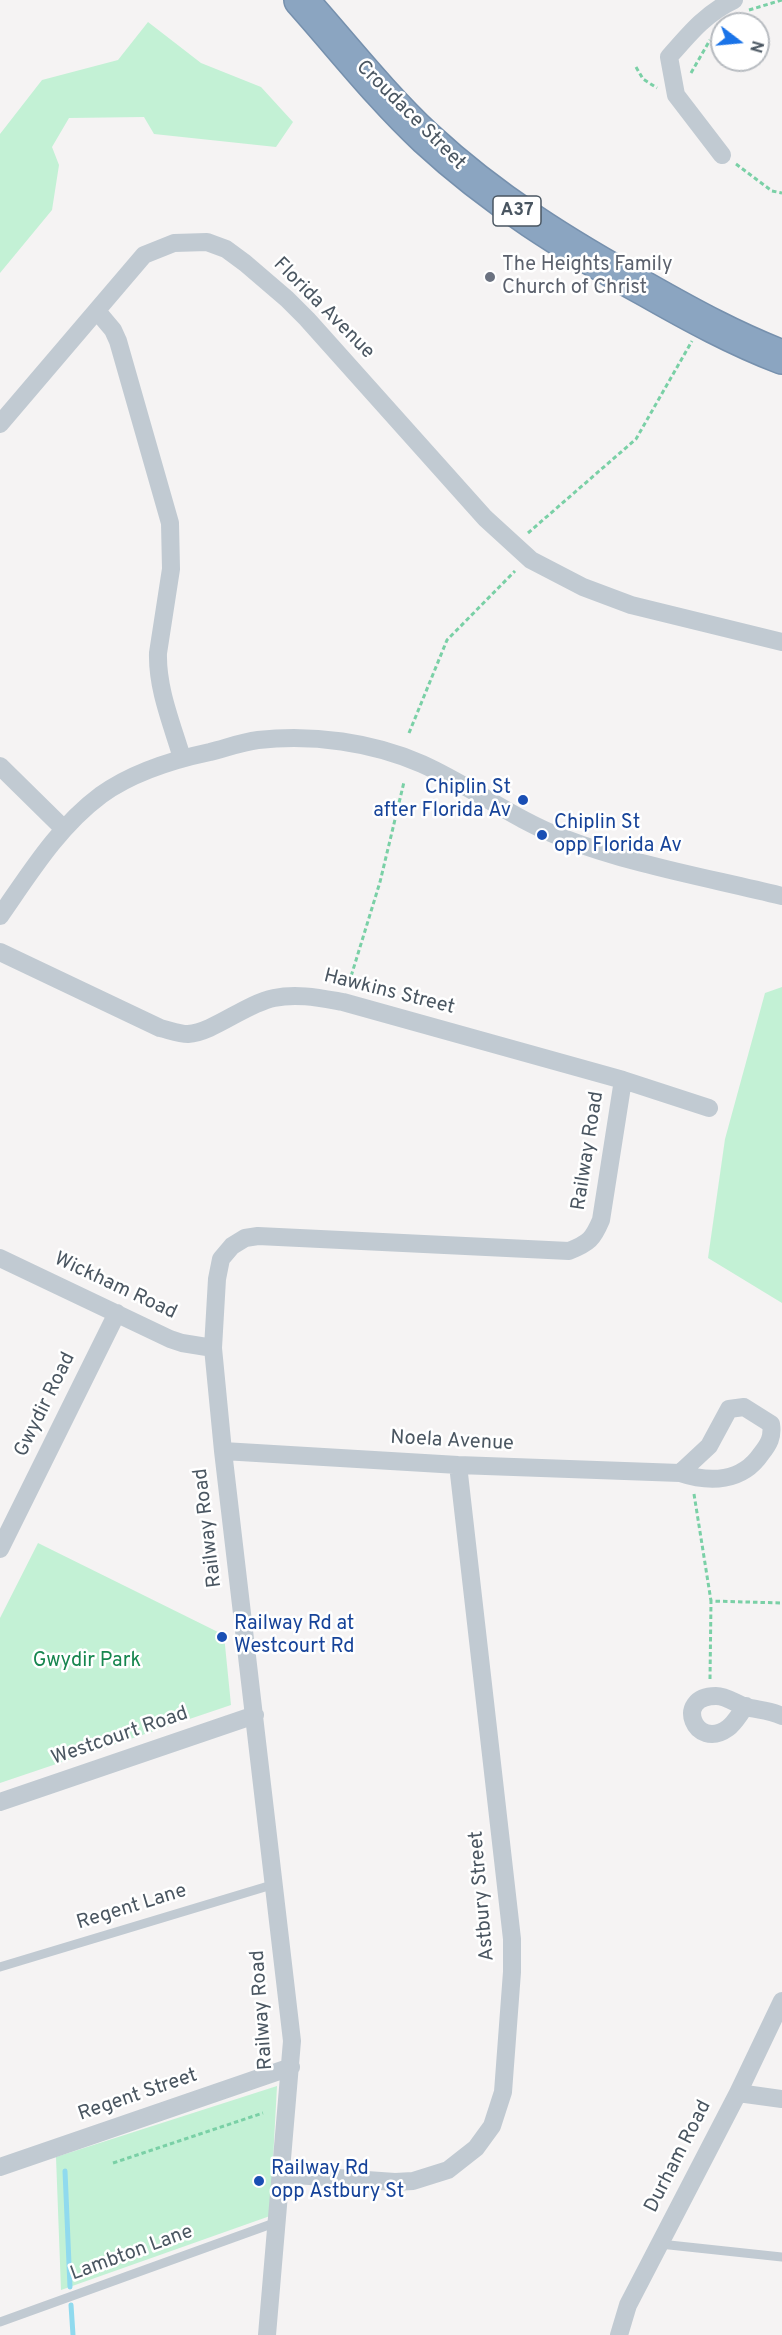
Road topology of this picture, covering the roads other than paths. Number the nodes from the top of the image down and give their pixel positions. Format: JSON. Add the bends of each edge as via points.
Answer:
{"nodes":[{"id":1,"x":301,"y":0,"type":"edge"},
{"id":2,"x":739,"y":6,"type":"edge"},
{"id":3,"x":722,"y":155,"type":"road end"},
{"id":4,"x":97,"y":311,"type":"junction"},
{"id":5,"x":782,"y":357,"type":"edge"},
{"id":6,"x":0,"y":424,"type":"edge"},
{"id":7,"x":782,"y":642,"type":"edge"},
{"id":8,"x":182,"y":758,"type":"junction"},
{"id":9,"x":0,"y":766,"type":"edge"},
{"id":10,"x":64,"y":829,"type":"junction"},
{"id":11,"x":782,"y":896,"type":"edge"},
{"id":12,"x":0,"y":916,"type":"edge"},
{"id":13,"x":0,"y":952,"type":"edge"},
{"id":14,"x":623,"y":1080,"type":"junction"},
{"id":15,"x":709,"y":1108,"type":"dead end"},
{"id":16,"x":0,"y":1258,"type":"edge"},
{"id":17,"x":117,"y":1313,"type":"junction"},
{"id":18,"x":213,"y":1348,"type":"junction"},
{"id":19,"x":223,"y":1451,"type":"junction"},
{"id":20,"x":458,"y":1465,"type":"junction"},
{"id":21,"x":680,"y":1473,"type":"junction"},
{"id":22,"x":0,"y":1549,"type":"edge"},
{"id":23,"x":746,"y":1707,"type":"dead end"},
{"id":24,"x":255,"y":1715,"type":"junction"},
{"id":25,"x":782,"y":1716,"type":"edge"},
{"id":26,"x":0,"y":1802,"type":"edge"},
{"id":27,"x":275,"y":1884,"type":"junction"},
{"id":28,"x":0,"y":1967,"type":"edge"},
{"id":29,"x":782,"y":2001,"type":"edge"},
{"id":30,"x":291,"y":2067,"type":"junction"},
{"id":31,"x":738,"y":2093,"type":"junction"},
{"id":32,"x":782,"y":2099,"type":"edge"},
{"id":33,"x":0,"y":2167,"type":"edge"},
{"id":34,"x":281,"y":2174,"type":"junction"},
{"id":35,"x":277,"y":2222,"type":"junction"},
{"id":36,"x":660,"y":2244,"type":"junction"},
{"id":37,"x":782,"y":2257,"type":"edge"},
{"id":38,"x":0,"y":2322,"type":"edge"},
{"id":39,"x":267,"y":2335,"type":"edge"},
{"id":40,"x":619,"y":2335,"type":"edge"}],
"edges":[{"from":1,"to":5,"type":"highway","name":"Croudace Street","number":"A37","via":[[425,137],[491,194],[555,237],[704,322]]},
{"from":2,"to":3,"type":"street","via":[[701,20],[669,57],[676,96]]},
{"from":4,"to":6,"type":"street","name":"Florida Avenue"},
{"from":4,"to":7,"type":"street","name":"Florida Avenue","via":[[134,265],[158,248],[189,241],[226,249],[300,312],[485,518],[531,560],[622,602]]},
{"from":4,"to":8,"type":"street","via":[[118,341],[170,523],[171,569],[158,666]]},
{"from":8,"to":10,"type":"street","via":[[148,769],[102,794]]},
{"from":8,"to":11,"type":"street","via":[[256,740],[319,739],[372,748],[423,765],[562,838]]},
{"from":9,"to":10,"type":"street"},
{"from":10,"to":12,"type":"street"},
{"from":13,"to":14,"type":"street","name":"Hawkins Street","via":[[178,1033],[207,1028],[272,998],[318,997]]},
{"from":14,"to":15,"type":"street","name":"Hawkins Street"},
{"from":14,"to":18,"type":"street","name":"Railway Road","via":[[601,1220],[595,1235],[585,1245],[569,1251],[245,1238],[221,1259]]},
{"from":16,"to":17,"type":"street","name":"Wickham Road"},
{"from":17,"to":18,"type":"street","name":"Wickham Road","via":[[182,1343]]},
{"from":17,"to":22,"type":"street","name":"Gwydir Road"},
{"from":18,"to":19,"type":"street","name":"Railway Road"},
{"from":19,"to":20,"type":"street","name":"Noela Avenue"},
{"from":19,"to":24,"type":"street","name":"Railway Road"},
{"from":20,"to":21,"type":"street","name":"Noela Avenue"},
{"from":20,"to":34,"type":"street","name":"Astbury Street","via":[[512,1939],[501,2101],[492,2126],[476,2148],[455,2166],[431,2177],[395,2182]]},
{"from":21,"to":21,"type":"street","name":"Noela Avenue","via":[[717,1479],[744,1472],[770,1442],[771,1424],[744,1407],[729,1409],[709,1446]]},
{"from":23,"to":25,"type":"street"},
{"from":24,"to":26,"type":"street","name":"Westcourt Road"},
{"from":24,"to":27,"type":"street","name":"Railway Road"},
{"from":27,"to":28,"type":"lane","name":"Regent Lane"},
{"from":27,"to":30,"type":"street","name":"Railway Road","via":[[292,2041]]},
{"from":29,"to":31,"type":"street","name":"Durham Road"},
{"from":30,"to":33,"type":"street","name":"Regent Street"},
{"from":30,"to":34,"type":"street","name":"Railway Road"},
{"from":31,"to":32,"type":"street"},
{"from":31,"to":36,"type":"street","name":"Durham Road"},
{"from":34,"to":35,"type":"street","name":"Railway Road"},
{"from":35,"to":38,"type":"lane","name":"Lambton Lane"},
{"from":35,"to":39,"type":"street","name":"Railway Road"},
{"from":36,"to":37,"type":"lane"},
{"from":36,"to":40,"type":"street","name":"Durham Road","via":[[628,2305]]}]}
